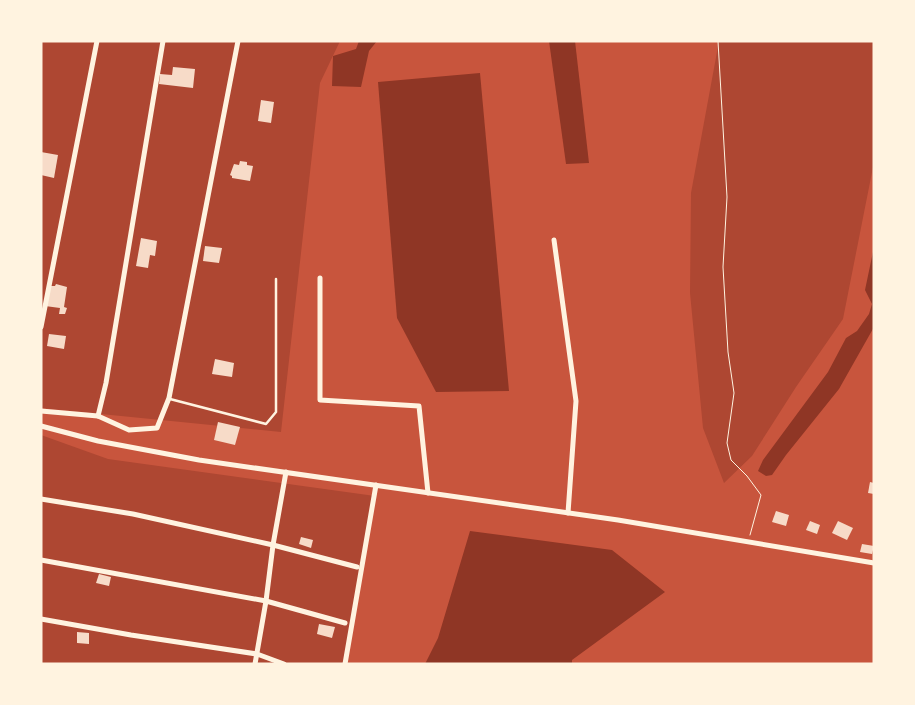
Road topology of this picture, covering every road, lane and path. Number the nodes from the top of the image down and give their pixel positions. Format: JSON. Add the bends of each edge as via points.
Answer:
{"nodes":[{"id":1,"x":97,"y":41,"type":"edge"},
{"id":2,"x":162,"y":41,"type":"edge"},
{"id":3,"x":238,"y":41,"type":"edge"},
{"id":4,"x":718,"y":41,"type":"edge"},
{"id":5,"x":554,"y":240,"type":"dead end"},
{"id":6,"x":320,"y":278,"type":"dead end"},
{"id":7,"x":276,"y":279,"type":"dead end"},
{"id":8,"x":41,"y":327,"type":"edge"},
{"id":9,"x":169,"y":398,"type":"junction"},
{"id":10,"x":41,"y":411,"type":"edge"},
{"id":11,"x":98,"y":416,"type":"junction"},
{"id":12,"x":41,"y":426,"type":"edge"},
{"id":13,"x":286,"y":472,"type":"junction"},
{"id":14,"x":376,"y":485,"type":"junction"},
{"id":15,"x":428,"y":493,"type":"junction"},
{"id":16,"x":41,"y":500,"type":"edge"},
{"id":17,"x":568,"y":513,"type":"junction"},
{"id":18,"x":748,"y":541,"type":"junction"},
{"id":19,"x":273,"y":545,"type":"junction"},
{"id":20,"x":41,"y":560,"type":"edge"},
{"id":21,"x":874,"y":563,"type":"edge"},
{"id":22,"x":358,"y":567,"type":"dead end"},
{"id":23,"x":266,"y":602,"type":"junction"},
{"id":24,"x":41,"y":619,"type":"edge"},
{"id":25,"x":345,"y":623,"type":"dead end"},
{"id":26,"x":257,"y":654,"type":"junction"},
{"id":27,"x":255,"y":664,"type":"edge"},
{"id":28,"x":284,"y":664,"type":"edge"},
{"id":29,"x":345,"y":664,"type":"edge"}],
"edges":[{"from":1,"to":8,"type":"street"},
{"from":2,"to":11,"type":"street"},
{"from":3,"to":9,"type":"street"},
{"from":4,"to":18,"type":"path","via":[[727,197],[723,267],[734,393],[727,443],[731,460],[761,495]]},
{"from":5,"to":17,"type":"street","via":[[576,400]]},
{"from":6,"to":15,"type":"street","via":[[320,400],[419,406]]},
{"from":7,"to":9,"type":"lane","via":[[276,412],[266,424]]},
{"from":9,"to":11,"type":"street","via":[[157,428],[129,430]]},
{"from":10,"to":11,"type":"street"},
{"from":12,"to":13,"type":"street","via":[[98,441],[199,460]]},
{"from":13,"to":14,"type":"street"},
{"from":13,"to":19,"type":"street"},
{"from":14,"to":15,"type":"street"},
{"from":14,"to":29,"type":"street"},
{"from":15,"to":17,"type":"street"},
{"from":16,"to":19,"type":"street","via":[[133,514]]},
{"from":17,"to":18,"type":"street"},
{"from":18,"to":21,"type":"street"},
{"from":19,"to":22,"type":"street"},
{"from":19,"to":23,"type":"street"},
{"from":20,"to":23,"type":"street"},
{"from":23,"to":25,"type":"street"},
{"from":23,"to":26,"type":"street"},
{"from":24,"to":26,"type":"street"},
{"from":26,"to":27,"type":"street"},
{"from":26,"to":28,"type":"street"}]}
